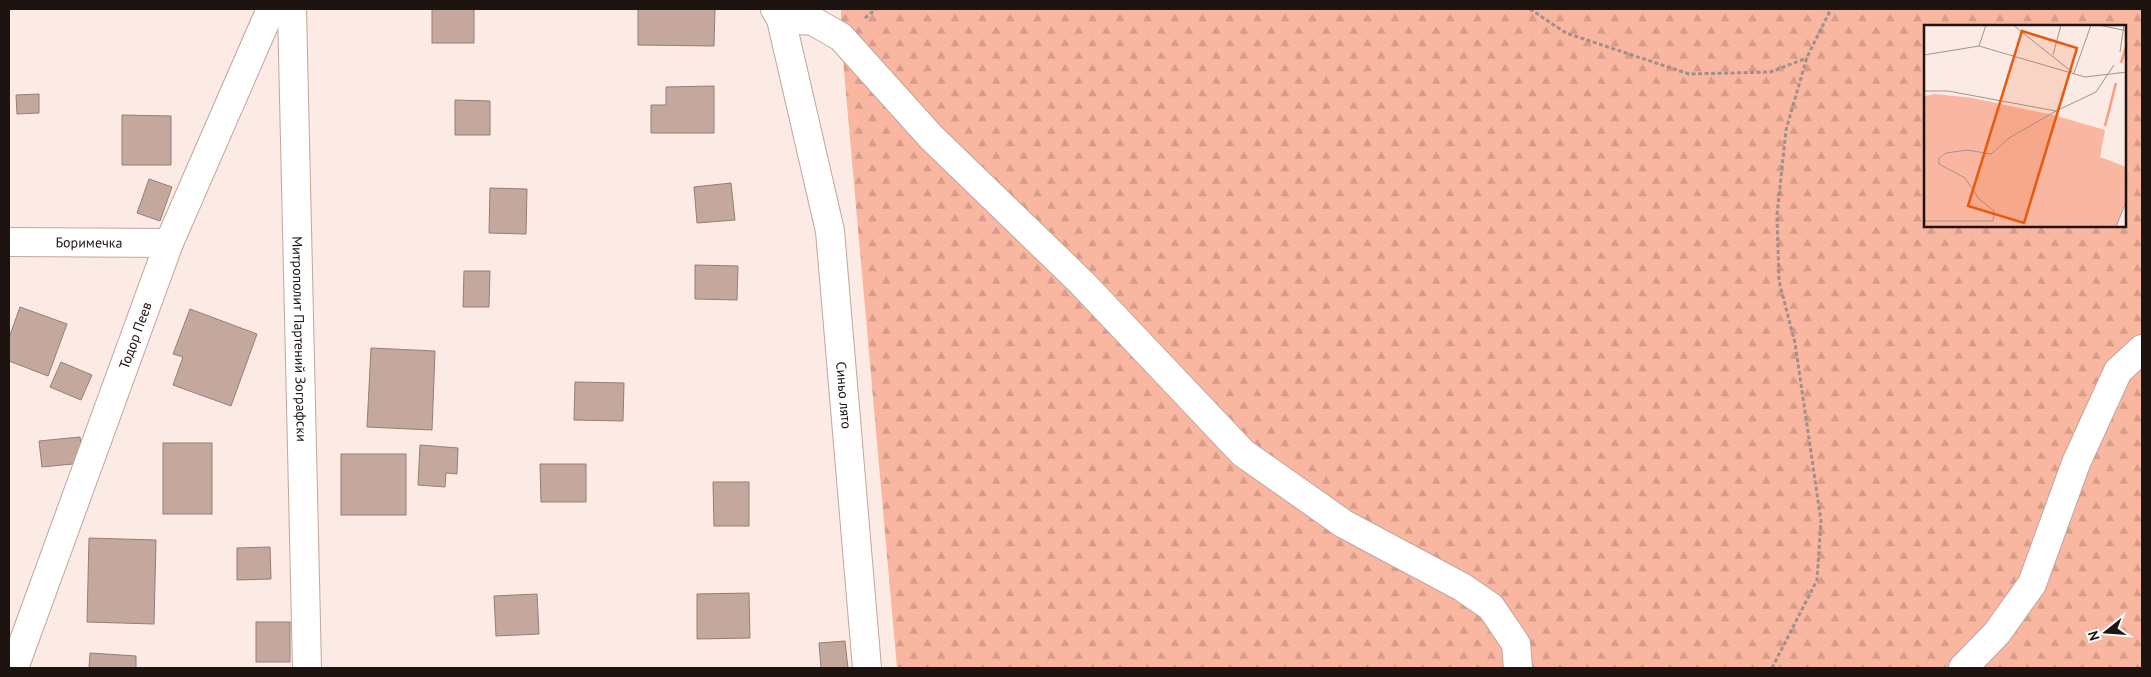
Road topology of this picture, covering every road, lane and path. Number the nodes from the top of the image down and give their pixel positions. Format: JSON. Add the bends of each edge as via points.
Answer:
{"nodes":[{"id":1,"x":271,"y":9,"type":"edge"},
{"id":2,"x":292,"y":9,"type":"edge"},
{"id":3,"x":1530,"y":9,"type":"edge"},
{"id":4,"x":1832,"y":9,"type":"edge"},
{"id":5,"x":778,"y":14,"type":"edge"},
{"id":6,"x":1808,"y":58,"type":"junction"},
{"id":7,"x":9,"y":242,"type":"edge"},
{"id":8,"x":169,"y":243,"type":"junction"},
{"id":9,"x":2142,"y":348,"type":"edge"},
{"id":10,"x":14,"y":668,"type":"edge"},
{"id":11,"x":307,"y":668,"type":"edge"},
{"id":12,"x":867,"y":668,"type":"edge"},
{"id":13,"x":1518,"y":668,"type":"edge"},
{"id":14,"x":1772,"y":668,"type":"edge"},
{"id":15,"x":1963,"y":668,"type":"edge"}],
"edges":[{"from":1,"to":8,"type":"street","name":"Тодор Пеев"},
{"from":2,"to":11,"type":"street","name":"Митрополит Партений Зографски"},
{"from":3,"to":6,"type":"path","via":[[1566,33],[1688,74],[1770,72]]},
{"from":4,"to":6,"type":"path"},
{"from":5,"to":12,"type":"street","name":"Синьо лято","via":[[830,231]]},
{"from":5,"to":13,"type":"street","via":[[813,21],[841,37],[931,137],[1082,283],[1243,454],[1344,524],[1462,587],[1491,607],[1516,644]]},
{"from":6,"to":14,"type":"path","via":[[1786,130],[1777,215],[1779,282],[1795,342],[1821,521],[1817,580]]},
{"from":7,"to":8,"type":"street","name":"Боримечка"},
{"from":8,"to":10,"type":"street","name":"Тодор Пеев"},
{"from":9,"to":15,"type":"street","via":[[2118,372],[2076,463],[2032,584],[1997,633]]}]}
